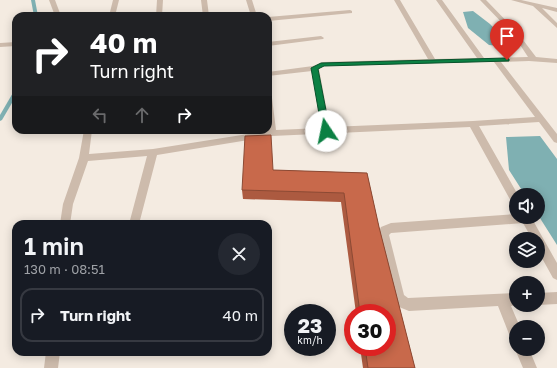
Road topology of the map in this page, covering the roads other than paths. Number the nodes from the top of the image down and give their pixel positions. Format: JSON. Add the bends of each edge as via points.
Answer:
{"nodes":[{"id":1,"x":52,"y":0,"type":"edge"},
{"id":2,"x":116,"y":0,"type":"edge"},
{"id":3,"x":160,"y":0,"type":"edge"},
{"id":4,"x":204,"y":0,"type":"edge"},
{"id":5,"x":249,"y":0,"type":"edge"},
{"id":6,"x":397,"y":0,"type":"edge"},
{"id":7,"x":439,"y":0,"type":"edge"},
{"id":8,"x":483,"y":0,"type":"edge"},
{"id":9,"x":514,"y":0,"type":"edge"},
{"id":10,"x":529,"y":0,"type":"edge"},
{"id":11,"x":536,"y":6,"type":"junction"},
{"id":12,"x":557,"y":10,"type":"edge"},
{"id":13,"x":58,"y":12,"type":"edge"},
{"id":14,"x":113,"y":12,"type":"edge"},
{"id":15,"x":159,"y":12,"type":"edge"},
{"id":16,"x":206,"y":12,"type":"edge"},
{"id":17,"x":253,"y":12,"type":"edge"},
{"id":18,"x":350,"y":12,"type":"dead end"},
{"id":19,"x":272,"y":19,"type":"edge"},
{"id":20,"x":557,"y":26,"type":"edge"},
{"id":21,"x":321,"y":38,"type":"dead end"},
{"id":22,"x":12,"y":44,"type":"edge"},
{"id":23,"x":272,"y":44,"type":"edge"},
{"id":24,"x":0,"y":45,"type":"edge"},
{"id":25,"x":496,"y":60,"type":"junction"},
{"id":26,"x":534,"y":60,"type":"junction"},
{"id":27,"x":433,"y":61,"type":"junction"},
{"id":28,"x":483,"y":61,"type":"junction"},
{"id":29,"x":557,"y":61,"type":"edge"},
{"id":30,"x":315,"y":68,"type":"junction"},
{"id":31,"x":272,"y":73,"type":"edge"},
{"id":32,"x":540,"y":119,"type":"junction"},
{"id":33,"x":473,"y":124,"type":"junction"},
{"id":34,"x":326,"y":131,"type":"junction"},
{"id":35,"x":272,"y":133,"type":"edge"},
{"id":36,"x":87,"y":134,"type":"edge"},
{"id":37,"x":266,"y":134,"type":"edge"},
{"id":38,"x":557,"y":140,"type":"edge"},
{"id":39,"x":153,"y":152,"type":"junction"},
{"id":40,"x":84,"y":158,"type":"junction"},
{"id":41,"x":509,"y":188,"type":"edge"},
{"id":42,"x":509,"y":218,"type":"edge"},
{"id":43,"x":66,"y":220,"type":"edge"},
{"id":44,"x":135,"y":220,"type":"edge"},
{"id":45,"x":545,"y":252,"type":"edge"},
{"id":46,"x":557,"y":274,"type":"edge"},
{"id":47,"x":557,"y":298,"type":"edge"},
{"id":48,"x":545,"y":299,"type":"edge"},
{"id":49,"x":502,"y":300,"type":"junction"},
{"id":50,"x":509,"y":300,"type":"edge"},
{"id":51,"x":510,"y":320,"type":"edge"},
{"id":52,"x":52,"y":356,"type":"edge"},
{"id":53,"x":525,"y":356,"type":"edge"},
{"id":54,"x":51,"y":368,"type":"edge"},
{"id":55,"x":530,"y":368,"type":"edge"}],
"edges":[{"from":1,"to":13,"type":"street"},
{"from":2,"to":14,"type":"street"},
{"from":3,"to":15,"type":"street"},
{"from":4,"to":16,"type":"street"},
{"from":5,"to":17,"type":"street"},
{"from":6,"to":27,"type":"street"},
{"from":7,"to":28,"type":"street"},
{"from":8,"to":26,"type":"street","via":[[515,33]]},
{"from":9,"to":11,"type":"street"},
{"from":10,"to":11,"type":"street"},
{"from":11,"to":12,"type":"street"},
{"from":11,"to":20,"type":"street"},
{"from":18,"to":19,"type":"street"},
{"from":21,"to":23,"type":"street"},
{"from":22,"to":24,"type":"street"},
{"from":25,"to":26,"type":"street"},
{"from":25,"to":28,"type":"street"},
{"from":25,"to":32,"type":"street"},
{"from":26,"to":29,"type":"street"},
{"from":27,"to":28,"type":"street"},
{"from":27,"to":30,"type":"street","via":[[323,64]]},
{"from":30,"to":31,"type":"street"},
{"from":30,"to":34,"type":"street"},
{"from":32,"to":33,"type":"street"},
{"from":32,"to":38,"type":"street"},
{"from":33,"to":34,"type":"street"},
{"from":33,"to":41,"type":"street"},
{"from":34,"to":35,"type":"street"},
{"from":36,"to":40,"type":"street"},
{"from":37,"to":39,"type":"street"},
{"from":39,"to":40,"type":"street"},
{"from":39,"to":44,"type":"street"},
{"from":40,"to":43,"type":"street","via":[[68,204]]},
{"from":42,"to":49,"type":"street","via":[[391,228],[384,231],[383,235],[400,298],[404,303],[409,305]]},
{"from":45,"to":46,"type":"street"},
{"from":47,"to":48,"type":"street"},
{"from":49,"to":50,"type":"street"},
{"from":49,"to":51,"type":"street"},
{"from":52,"to":54,"type":"street"},
{"from":53,"to":55,"type":"street"}]}
